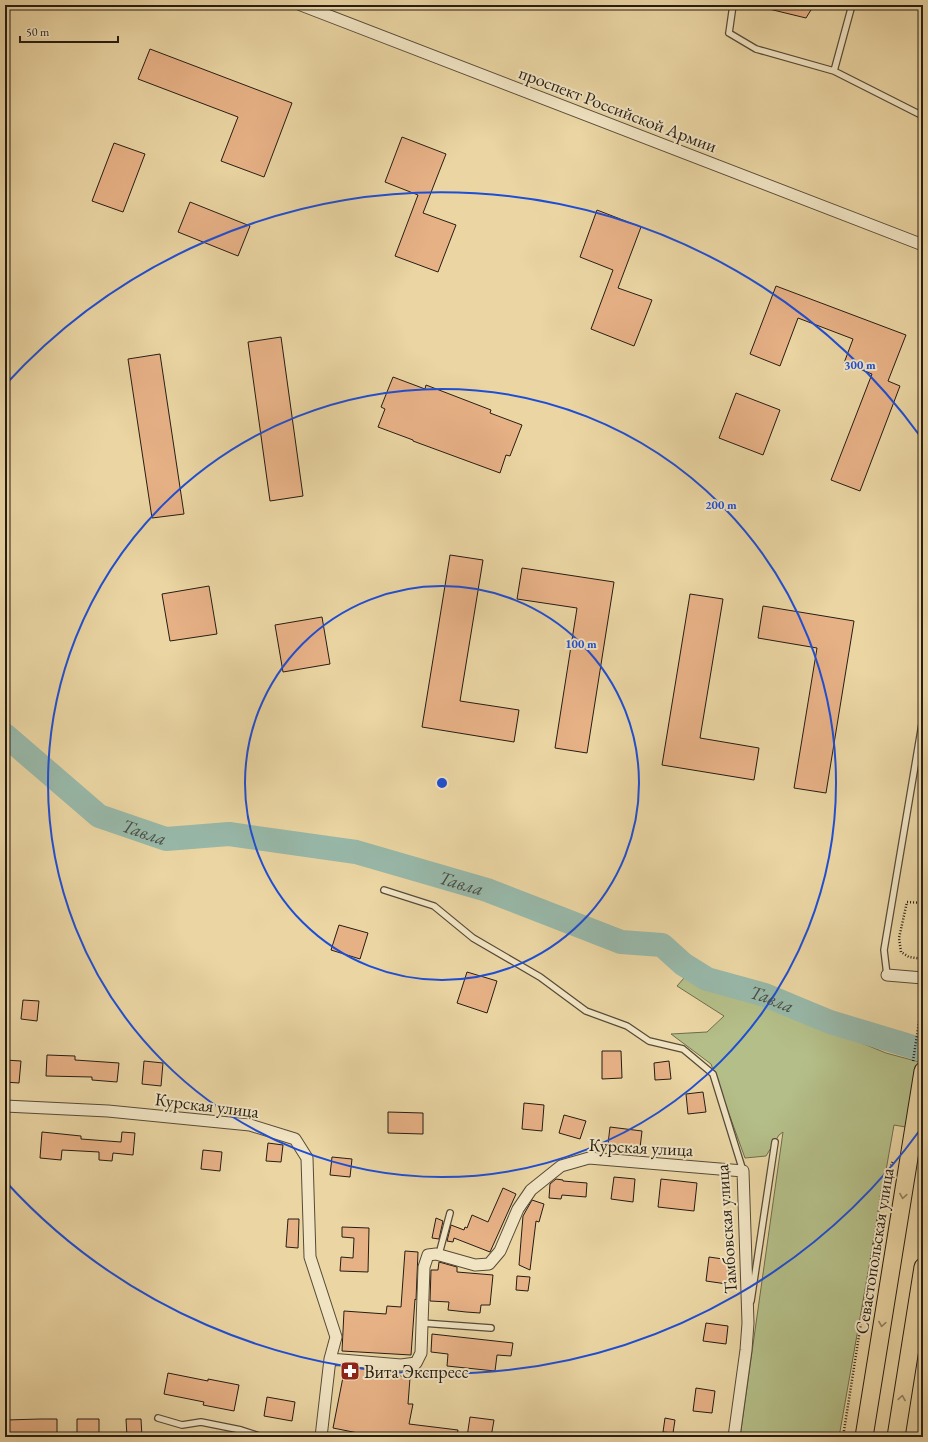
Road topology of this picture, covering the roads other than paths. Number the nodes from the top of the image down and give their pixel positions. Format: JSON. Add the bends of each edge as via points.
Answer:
{"nodes":[{"id":1,"x":301,"y":5,"type":"edge"},
{"id":2,"x":733,"y":5,"type":"edge"},
{"id":3,"x":852,"y":5,"type":"edge"},
{"id":4,"x":834,"y":71,"type":"junction"},
{"id":5,"x":923,"y":116,"type":"edge"},
{"id":6,"x":923,"y":245,"type":"edge"},
{"id":7,"x":923,"y":718,"type":"edge"},
{"id":8,"x":384,"y":890,"type":"dead end"},
{"id":9,"x":887,"y":975,"type":"joint"},
{"id":10,"x":923,"y":978,"type":"edge"},
{"id":11,"x":923,"y":1071,"type":"edge"},
{"id":12,"x":5,"y":1106,"type":"edge"},
{"id":13,"x":775,"y":1142,"type":"dead end"},
{"id":14,"x":743,"y":1171,"type":"junction"},
{"id":15,"x":450,"y":1213,"type":"dead end"},
{"id":16,"x":439,"y":1254,"type":"junction"},
{"id":17,"x":923,"y":1267,"type":"edge"},
{"id":18,"x":422,"y":1323,"type":"junction"},
{"id":19,"x":748,"y":1323,"type":"junction"},
{"id":20,"x":491,"y":1328,"type":"dead end"},
{"id":21,"x":330,"y":1359,"type":"junction"},
{"id":22,"x":158,"y":1418,"type":"dead end"},
{"id":23,"x":262,"y":1437,"type":"edge"},
{"id":24,"x":321,"y":1437,"type":"edge"},
{"id":25,"x":734,"y":1437,"type":"edge"},
{"id":26,"x":864,"y":1437,"type":"edge"},
{"id":27,"x":896,"y":1437,"type":"edge"}],
"edges":[{"from":1,"to":6,"type":"street","name":"проспект Российской Армии"},
{"from":2,"to":4,"type":"lane","via":[[729,33],[756,49]]},
{"from":3,"to":4,"type":"lane"},
{"from":4,"to":5,"type":"lane"},
{"from":7,"to":9,"type":"lane","via":[[884,950]]},
{"from":8,"to":14,"type":"lane","name":"Тамбовская улица","via":[[434,906],[473,938],[540,977],[586,1011],[627,1026],[649,1041],[683,1049],[713,1074]]},
{"from":9,"to":10,"type":"street"},
{"from":11,"to":26,"type":"main road","name":"Севастопольская улица","one_way":true,"via":[[902,1158]]},
{"from":12,"to":21,"type":"street","name":"Курская улица","via":[[108,1111],[250,1125],[295,1140],[307,1158],[310,1257],[336,1338]]},
{"from":13,"to":19,"type":"lane"},
{"from":14,"to":16,"type":"street","name":"Курская улица","via":[[589,1158],[561,1166],[531,1190],[518,1209],[500,1251],[489,1264],[475,1265]]},
{"from":14,"to":19,"type":"street","name":"Тамбовская улица"},
{"from":15,"to":16,"type":"lane"},
{"from":16,"to":18,"type":"street","via":[[428,1254],[424,1267]]},
{"from":27,"to":17,"type":"main road","one_way":true},
{"from":18,"to":20,"type":"lane"},
{"from":18,"to":21,"type":"street","via":[[421,1353],[416,1363],[401,1365]]},
{"from":19,"to":25,"type":"street","name":"Тамбовская улица"},
{"from":21,"to":24,"type":"street","name":"Курская улица"},
{"from":22,"to":23,"type":"lane","via":[[182,1425],[201,1422]]}]}
